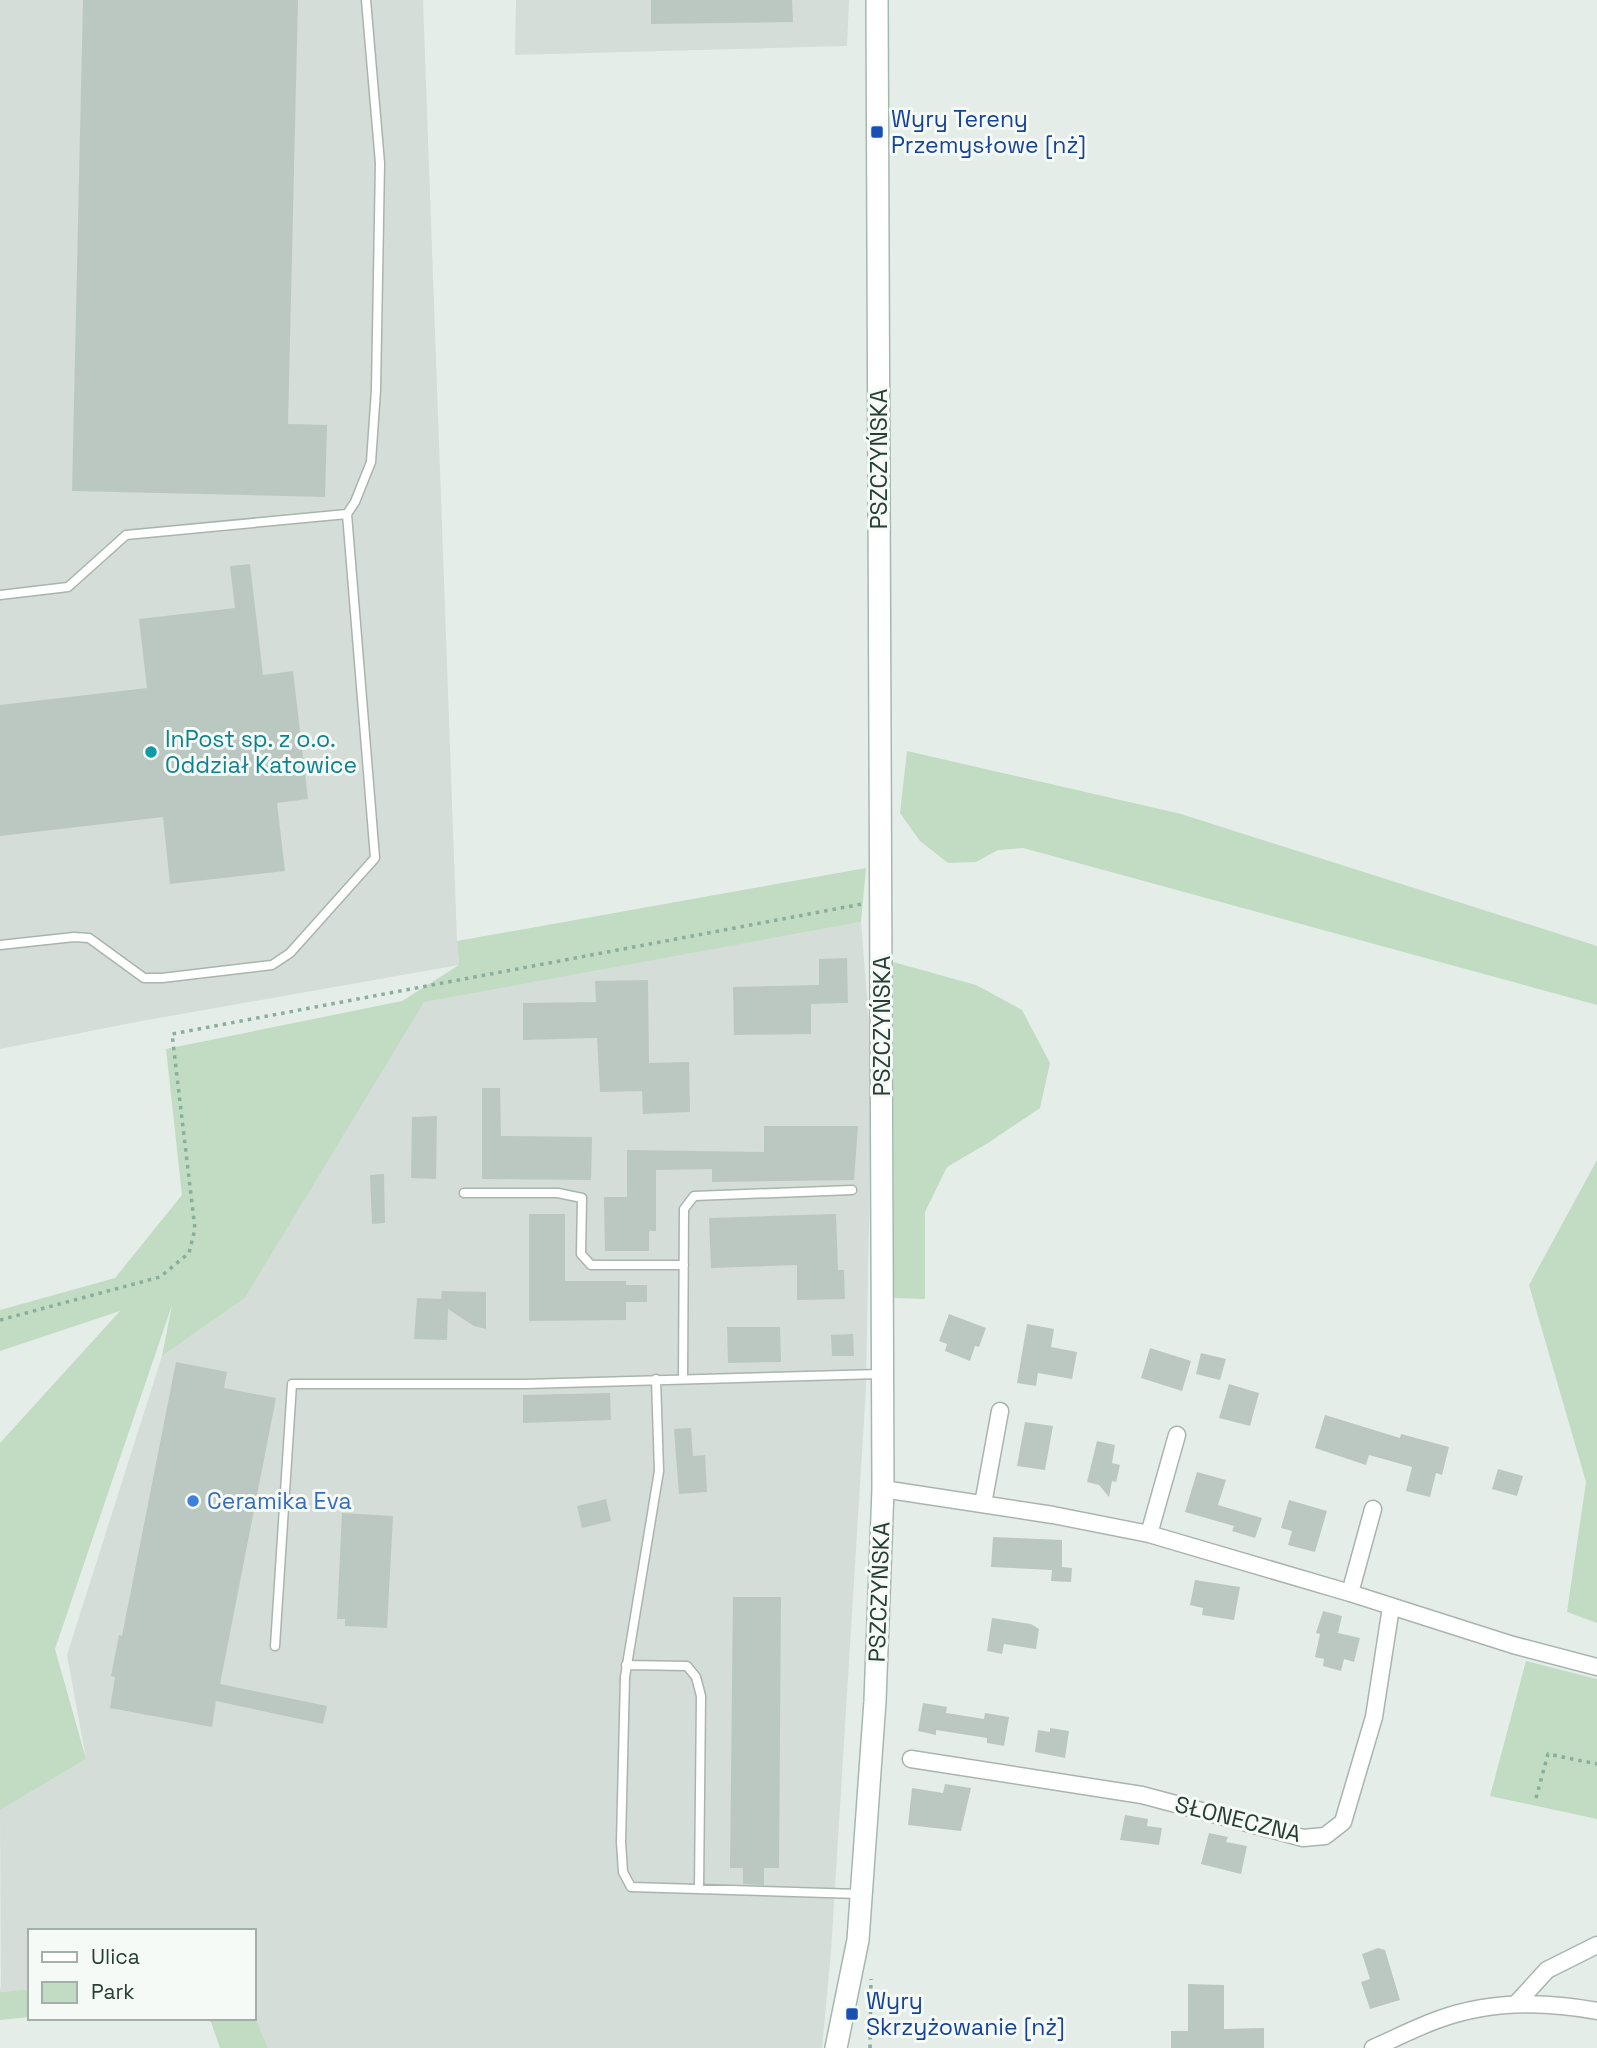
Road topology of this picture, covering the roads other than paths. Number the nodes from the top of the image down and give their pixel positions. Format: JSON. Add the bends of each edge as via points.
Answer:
{"nodes":[{"id":1,"x":366,"y":0,"type":"edge"},
{"id":2,"x":877,"y":0,"type":"edge"},
{"id":3,"x":346,"y":514,"type":"junction"},
{"id":4,"x":0,"y":595,"type":"edge"},
{"id":5,"x":0,"y":945,"type":"edge"},
{"id":6,"x":852,"y":1190,"type":"dead end"},
{"id":7,"x":464,"y":1193,"type":"dead end"},
{"id":8,"x":684,"y":1265,"type":"junction"},
{"id":9,"x":883,"y":1374,"type":"junction"},
{"id":10,"x":684,"y":1378,"type":"junction"},
{"id":11,"x":656,"y":1379,"type":"junction"},
{"id":12,"x":1000,"y":1411,"type":"dead end"},
{"id":13,"x":1177,"y":1435,"type":"dead end"},
{"id":14,"x":883,"y":1489,"type":"junction"},
{"id":15,"x":983,"y":1504,"type":"junction"},
{"id":16,"x":1373,"y":1509,"type":"dead end"},
{"id":17,"x":1149,"y":1534,"type":"junction"},
{"id":18,"x":1350,"y":1593,"type":"junction"},
{"id":19,"x":1391,"y":1607,"type":"junction"},
{"id":20,"x":275,"y":1646,"type":"dead end"},
{"id":21,"x":626,"y":1665,"type":"junction"},
{"id":22,"x":1597,"y":1667,"type":"edge"},
{"id":23,"x":911,"y":1759,"type":"dead end"},
{"id":24,"x":699,"y":1889,"type":"junction"},
{"id":25,"x":862,"y":1895,"type":"junction"},
{"id":26,"x":1597,"y":1945,"type":"edge"},
{"id":27,"x":1516,"y":2004,"type":"junction"},
{"id":28,"x":1597,"y":2011,"type":"edge"},
{"id":29,"x":1382,"y":2046,"type":"edge"},
{"id":30,"x":835,"y":2048,"type":"edge"}],
"edges":[{"from":1,"to":3,"type":"lane","via":[[380,163],[376,390],[371,462]]},
{"from":2,"to":9,"type":"main road","name":"PSZCZYŃSKA"},
{"from":3,"to":4,"type":"lane","via":[[126,535],[68,587]]},
{"from":3,"to":5,"type":"lane","via":[[375,858],[290,953],[272,965],[144,978],[89,939]]},
{"from":6,"to":8,"type":"lane","via":[[694,1196],[684,1209]]},
{"from":7,"to":8,"type":"lane","via":[[558,1193],[582,1198],[581,1254],[591,1265]]},
{"from":8,"to":10,"type":"lane"},
{"from":9,"to":10,"type":"lane"},
{"from":9,"to":14,"type":"main road","name":"PSZCZYŃSKA"},
{"from":10,"to":11,"type":"lane"},
{"from":11,"to":20,"type":"lane","via":[[292,1384]]},
{"from":11,"to":21,"type":"lane","via":[[659,1471]]},
{"from":12,"to":15,"type":"street"},
{"from":13,"to":17,"type":"street"},
{"from":14,"to":15,"type":"street"},
{"from":14,"to":25,"type":"main road","name":"PSZCZYŃSKA"},
{"from":15,"to":17,"type":"street"},
{"from":16,"to":18,"type":"street"},
{"from":17,"to":18,"type":"street"},
{"from":18,"to":19,"type":"street"},
{"from":19,"to":22,"type":"street"},
{"from":19,"to":23,"type":"street","name":"SŁONECZNA","via":[[1374,1717],[1343,1822],[1325,1836],[1303,1838],[1142,1794]]},
{"from":21,"to":24,"type":"lane","via":[[687,1666],[696,1677],[701,1696]]},
{"from":21,"to":24,"type":"lane","via":[[623,1872],[631,1887]]},
{"from":24,"to":25,"type":"lane"},
{"from":25,"to":30,"type":"main road","name":"PSZCZYŃSKA","via":[[858,1940]]},
{"from":26,"to":27,"type":"street","via":[[1547,1970]]},
{"from":27,"to":28,"type":"street"},
{"from":27,"to":29,"type":"street","via":[[1438,2019]]}]}
